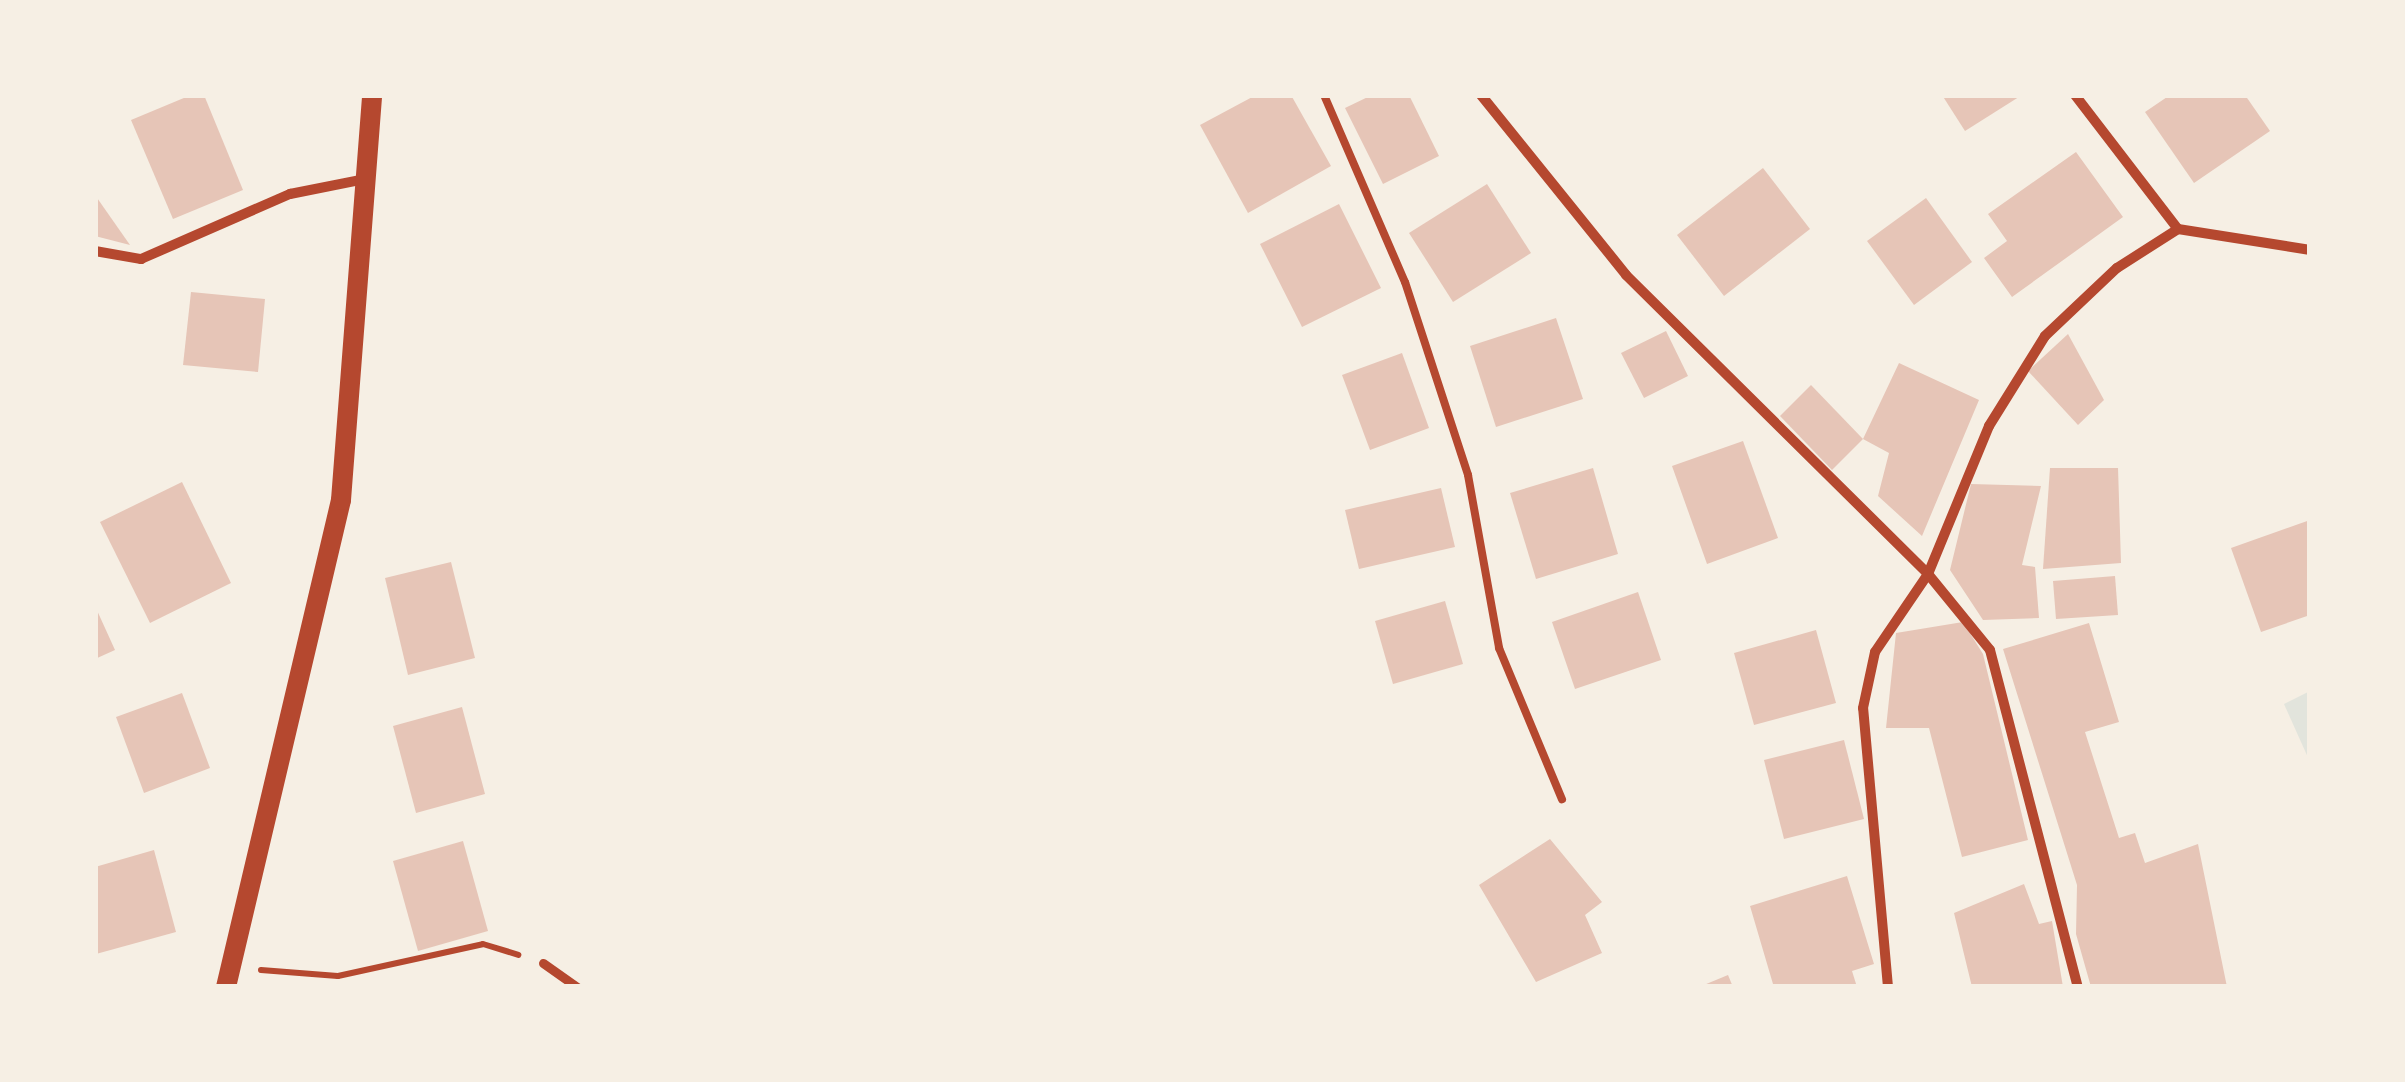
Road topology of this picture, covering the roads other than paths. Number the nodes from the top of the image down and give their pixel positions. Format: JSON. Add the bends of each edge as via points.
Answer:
{"nodes":[{"id":1,"x":372,"y":95,"type":"edge"},
{"id":2,"x":1324,"y":95,"type":"edge"},
{"id":3,"x":1480,"y":95,"type":"edge"},
{"id":4,"x":2075,"y":95,"type":"edge"},
{"id":5,"x":365,"y":179,"type":"junction"},
{"id":6,"x":2178,"y":229,"type":"junction"},
{"id":7,"x":2310,"y":250,"type":"edge"},
{"id":8,"x":95,"y":251,"type":"edge"},
{"id":9,"x":1928,"y":574,"type":"junction"},
{"id":10,"x":1562,"y":798,"type":"dead end"},
{"id":11,"x":543,"y":963,"type":"road end"},
{"id":12,"x":228,"y":977,"type":"edge"},
{"id":13,"x":577,"y":987,"type":"edge"},
{"id":14,"x":1888,"y":987,"type":"edge"},
{"id":15,"x":2078,"y":987,"type":"edge"}],
"edges":[{"from":1,"to":5,"type":"main road"},
{"from":2,"to":10,"type":"lane","via":[[1405,282],[1468,475],[1499,648]]},
{"from":3,"to":9,"type":"street","via":[[1626,274]]},
{"from":4,"to":6,"type":"street"},
{"from":5,"to":8,"type":"street","via":[[290,194],[142,259]]},
{"from":5,"to":12,"type":"main road","via":[[341,500]]},
{"from":6,"to":7,"type":"street"},
{"from":6,"to":9,"type":"street","via":[[2117,268],[2045,336],[1989,426]]},
{"from":9,"to":14,"type":"street","via":[[1874,652],[1863,708]]},
{"from":9,"to":15,"type":"street","via":[[1990,650]]},
{"from":11,"to":13,"type":"street"}]}
